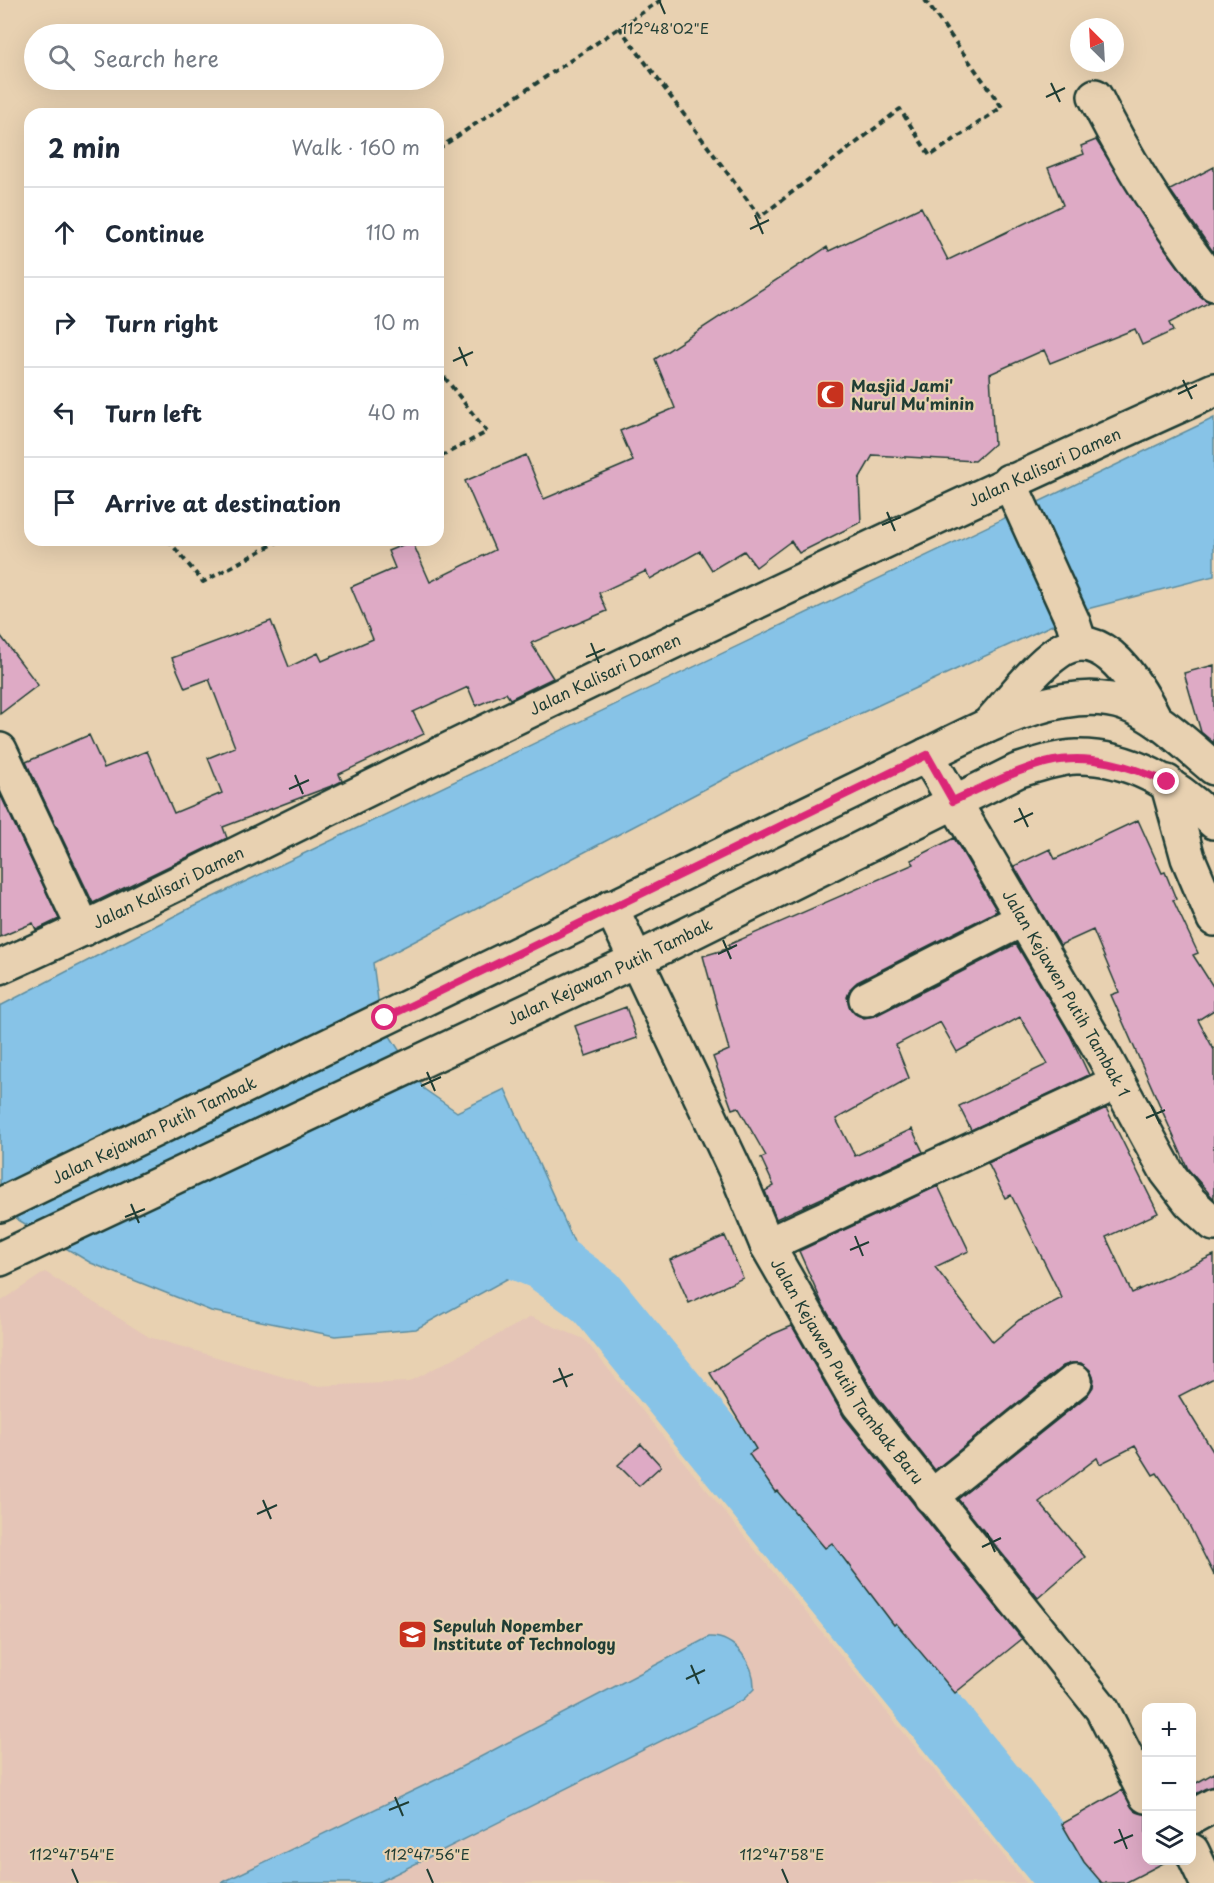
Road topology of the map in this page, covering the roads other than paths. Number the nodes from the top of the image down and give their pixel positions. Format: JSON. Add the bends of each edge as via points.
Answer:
{"nodes":[{"id":1,"x":1095,"y":96,"type":"dead end"},
{"id":2,"x":1214,"y":284,"type":"edge"},
{"id":3,"x":1214,"y":390,"type":"edge"},
{"id":4,"x":1014,"y":490,"type":"junction"},
{"id":5,"x":1077,"y":633,"type":"junction"},
{"id":6,"x":1155,"y":719,"type":"junction"},
{"id":7,"x":987,"y":726,"type":"junction"},
{"id":8,"x":0,"y":750,"type":"edge"},
{"id":9,"x":927,"y":755,"type":"junction"},
{"id":10,"x":1214,"y":768,"type":"edge"},
{"id":11,"x":1167,"y":782,"type":"junction"},
{"id":12,"x":953,"y":801,"type":"junction"},
{"id":13,"x":1214,"y":822,"type":"edge"},
{"id":14,"x":611,"y":907,"type":"junction"},
{"id":15,"x":1023,"y":919,"type":"junction"},
{"id":16,"x":1214,"y":920,"type":"edge"},
{"id":17,"x":84,"y":929,"type":"junction"},
{"id":18,"x":636,"y":960,"type":"junction"},
{"id":19,"x":0,"y":967,"type":"edge"},
{"id":20,"x":866,"y":999,"type":"dead end"},
{"id":21,"x":1118,"y":1082,"type":"junction"},
{"id":22,"x":0,"y":1205,"type":"edge"},
{"id":23,"x":1214,"y":1224,"type":"edge"},
{"id":24,"x":767,"y":1245,"type":"junction"},
{"id":25,"x":4,"y":1257,"type":"edge"},
{"id":26,"x":1075,"y":1381,"type":"dead end"},
{"id":27,"x":931,"y":1497,"type":"junction"},
{"id":28,"x":1142,"y":1788,"type":"edge"},
{"id":29,"x":1214,"y":1805,"type":"edge"},
{"id":30,"x":1196,"y":1814,"type":"edge"},
{"id":31,"x":1196,"y":1861,"type":"edge"},
{"id":32,"x":1207,"y":1883,"type":"edge"}],
"edges":[{"from":1,"to":2,"type":"street","via":[[1114,135]]},
{"from":3,"to":4,"type":"street","name":"Jalan Kalisari Damen"},
{"from":4,"to":5,"type":"street"},
{"from":4,"to":17,"type":"street","name":"Jalan Kalisari Damen","via":[[439,754]]},
{"from":5,"to":6,"type":"street","name":"Jalan Kejawan Putih Tambak","via":[[1112,657],[1139,688]]},
{"from":5,"to":7,"type":"street","name":"Jalan Kejawan Putih Tambak","via":[[1069,646],[1051,656]]},
{"from":6,"to":7,"type":"street","name":"Jalan Kejawan Putih Tambak","via":[[1125,704],[1092,698],[1050,703]]},
{"from":6,"to":10,"type":"street","name":"Jalan Kejawan Putih Tambak"},
{"from":7,"to":9,"type":"street","name":"Jalan Kejawan Putih Tambak"},
{"from":8,"to":17,"type":"street"},
{"from":9,"to":12,"type":"street","name":"Jalan Kejawen Putih Tambak 1"},
{"from":9,"to":14,"type":"street","name":"Jalan Kejawan Putih Tambak"},
{"from":11,"to":12,"type":"street","name":"Jalan Kejawan Putih Tambak","via":[[1107,760],[1074,757],[1017,771]]},
{"from":11,"to":13,"type":"street","name":"Jalan Kejawan Putih Tambak"},
{"from":11,"to":16,"type":"street","via":[[1188,858]]},
{"from":12,"to":15,"type":"street","name":"Jalan Kejawen Putih Tambak 1"},
{"from":12,"to":18,"type":"street","name":"Jalan Kejawan Putih Tambak"},
{"from":14,"to":18,"type":"street","name":"Jalan Kejawen Putih Tambak Baru"},
{"from":14,"to":22,"type":"street","name":"Jalan Kejawan Putih Tambak"},
{"from":15,"to":20,"type":"street"},
{"from":15,"to":21,"type":"street","name":"Jalan Kejawen Putih Tambak 1"},
{"from":17,"to":19,"type":"street","name":"Jalan Kalisari Damen"},
{"from":18,"to":24,"type":"street","name":"Jalan Kejawen Putih Tambak Baru"},
{"from":18,"to":25,"type":"street","name":"Jalan Kejawan Putih Tambak"},
{"from":21,"to":23,"type":"street","name":"Jalan Kejawen Putih Tambak 1","via":[[1176,1185]]},
{"from":21,"to":24,"type":"street"},
{"from":24,"to":27,"type":"street","name":"Jalan Kejawen Putih Tambak Baru","via":[[859,1405]]},
{"from":26,"to":27,"type":"street"},
{"from":27,"to":28,"type":"street","name":"Jalan Kejawen Putih Tambak Baru","via":[[1101,1709]]},
{"from":29,"to":30,"type":"street"},
{"from":31,"to":32,"type":"street"}]}
